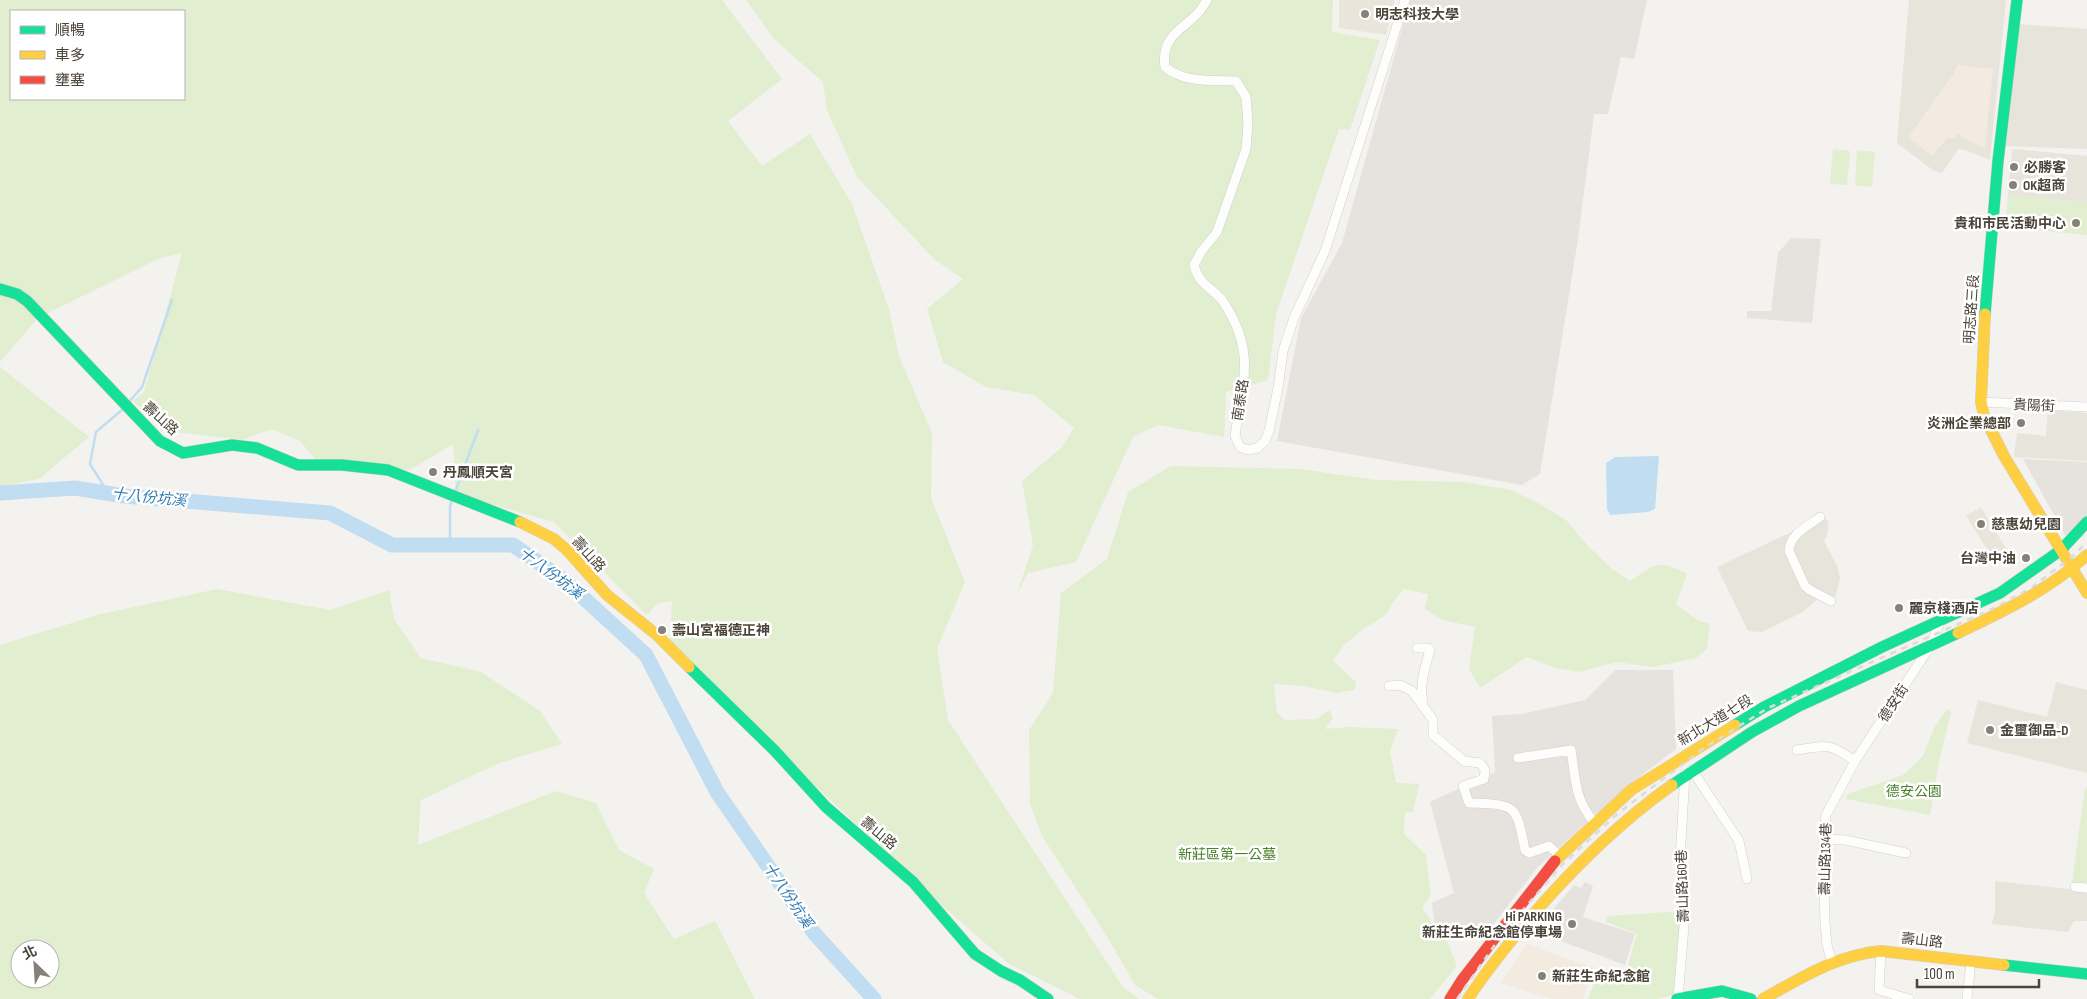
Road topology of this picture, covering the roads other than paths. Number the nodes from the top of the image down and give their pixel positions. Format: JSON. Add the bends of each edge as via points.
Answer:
{"nodes":[{"id":1,"x":1207,"y":0,"type":"edge"},
{"id":2,"x":1405,"y":0,"type":"edge"},
{"id":3,"x":2017,"y":0,"type":"edge"},
{"id":4,"x":0,"y":289,"type":"edge"},
{"id":5,"x":1981,"y":402,"type":"junction"},
{"id":6,"x":2087,"y":407,"type":"edge"},
{"id":7,"x":1820,"y":517,"type":"dead end"},
{"id":8,"x":2087,"y":522,"type":"edge"},
{"id":9,"x":2061,"y":550,"type":"junction"},
{"id":10,"x":2087,"y":556,"type":"edge"},
{"id":11,"x":2073,"y":569,"type":"junction"},
{"id":12,"x":2087,"y":593,"type":"edge"},
{"id":13,"x":1831,"y":601,"type":"dead end"},
{"id":14,"x":1941,"y":619,"type":"junction"},
{"id":15,"x":1931,"y":645,"type":"junction"},
{"id":16,"x":1417,"y":648,"type":"dead end"},
{"id":17,"x":1389,"y":686,"type":"dead end"},
{"id":18,"x":1424,"y":707,"type":"junction"},
{"id":19,"x":1797,"y":750,"type":"dead end"},
{"id":20,"x":1518,"y":758,"type":"dead end"},
{"id":21,"x":1855,"y":761,"type":"junction"},
{"id":22,"x":1689,"y":772,"type":"junction"},
{"id":23,"x":1594,"y":822,"type":"junction"},
{"id":24,"x":1823,"y":839,"type":"junction"},
{"id":25,"x":1906,"y":853,"type":"dead end"},
{"id":26,"x":1559,"y":855,"type":"junction"},
{"id":27,"x":1747,"y":879,"type":"dead end"},
{"id":28,"x":2075,"y":887,"type":"dead end"},
{"id":29,"x":2087,"y":888,"type":"edge"},
{"id":30,"x":1881,"y":951,"type":"junction"},
{"id":31,"x":1971,"y":961,"type":"junction"},
{"id":32,"x":1832,"y":963,"type":"junction"},
{"id":33,"x":2087,"y":974,"type":"edge"},
{"id":34,"x":1048,"y":999,"type":"edge"},
{"id":35,"x":1450,"y":999,"type":"edge"},
{"id":36,"x":1468,"y":999,"type":"edge"},
{"id":37,"x":1677,"y":999,"type":"edge"},
{"id":38,"x":1751,"y":999,"type":"edge"},
{"id":39,"x":1763,"y":999,"type":"edge"},
{"id":40,"x":1909,"y":999,"type":"edge"},
{"id":41,"x":1968,"y":999,"type":"edge"}],
"edges":[{"from":1,"to":2,"type":"street","name":"南泰路","via":[[1196,15],[1174,32],[1163,55],[1165,67],[1173,74],[1189,79],[1236,81],[1246,97],[1246,149],[1217,232],[1194,265],[1197,276],[1206,287],[1223,300],[1244,343],[1246,362],[1234,436],[1240,447],[1248,450],[1265,441],[1269,431],[1283,351],[1294,318],[1325,251]]},
{"from":3,"to":5,"type":"main road","name":"明志路三段","via":[[1998,161],[1983,331]]},
{"from":4,"to":34,"type":"main road","name":"壽山路","via":[[26,301],[160,441],[182,453],[232,445],[257,448],[298,465],[375,468],[398,474],[554,539],[606,595],[656,635],[775,751],[826,807],[926,895],[975,954]]},
{"from":5,"to":6,"type":"street","name":"貴陽街"},
{"from":5,"to":9,"type":"main road","name":"明志路三段","via":[[1984,416],[2004,456]]},
{"from":7,"to":13,"type":"street","via":[[1795,536],[1788,551],[1805,586]]},
{"from":8,"to":9,"type":"main road","name":"新北大道七段"},
{"from":9,"to":11,"type":"main road","name":"明志路三段"},
{"from":9,"to":14,"type":"main road","name":"新北大道七段","via":[[2000,593]]},
{"from":10,"to":11,"type":"main road"},
{"from":11,"to":12,"type":"main road","name":"明志路三段"},
{"from":11,"to":15,"type":"main road","via":[[2023,603]]},
{"from":14,"to":15,"type":"street","name":"德安街"},
{"from":14,"to":23,"type":"main road","name":"新北大道七段","via":[[1764,707],[1631,790]]},
{"from":15,"to":21,"type":"street","name":"德安街"},
{"from":15,"to":22,"type":"main road","via":[[1772,720]]},
{"from":16,"to":18,"type":"street","via":[[1430,650],[1420,692]]},
{"from":17,"to":18,"type":"street","via":[[1412,691]]},
{"from":18,"to":26,"type":"street","via":[[1433,720],[1433,735],[1464,761],[1480,763],[1485,770],[1484,779],[1463,786],[1470,803],[1496,804],[1512,809],[1518,818],[1525,850],[1529,853],[1549,846]]},
{"from":19,"to":21,"type":"street","via":[[1833,746]]},
{"from":20,"to":23,"type":"street","via":[[1571,750],[1578,795]]},
{"from":21,"to":24,"type":"street","name":"壽山路134巷","via":[[1826,815]]},
{"from":22,"to":27,"type":"street","via":[[1738,840]]},
{"from":22,"to":36,"type":"main road","via":[[1631,816],[1581,862],[1525,923]]},
{"from":22,"to":37,"type":"street","name":"壽山路160巷","via":[[1680,859],[1685,914]]},
{"from":23,"to":26,"type":"main road","name":"新北大道七段"},
{"from":24,"to":25,"type":"street","via":[[1844,840]]},
{"from":24,"to":32,"type":"street","name":"壽山路134巷","via":[[1825,923]]},
{"from":26,"to":35,"type":"main road","name":"新北大道七段"},
{"from":28,"to":29,"type":"street"},
{"from":30,"to":31,"type":"main road","name":"壽山路"},
{"from":30,"to":32,"type":"main road","name":"壽山路","via":[[1848,955]]},
{"from":30,"to":40,"type":"street","via":[[1879,990]]},
{"from":31,"to":33,"type":"main road","name":"壽山路"},
{"from":31,"to":41,"type":"street"},
{"from":32,"to":39,"type":"main road","name":"壽山路"},
{"from":37,"to":38,"type":"main road","via":[[1722,991]]}]}
